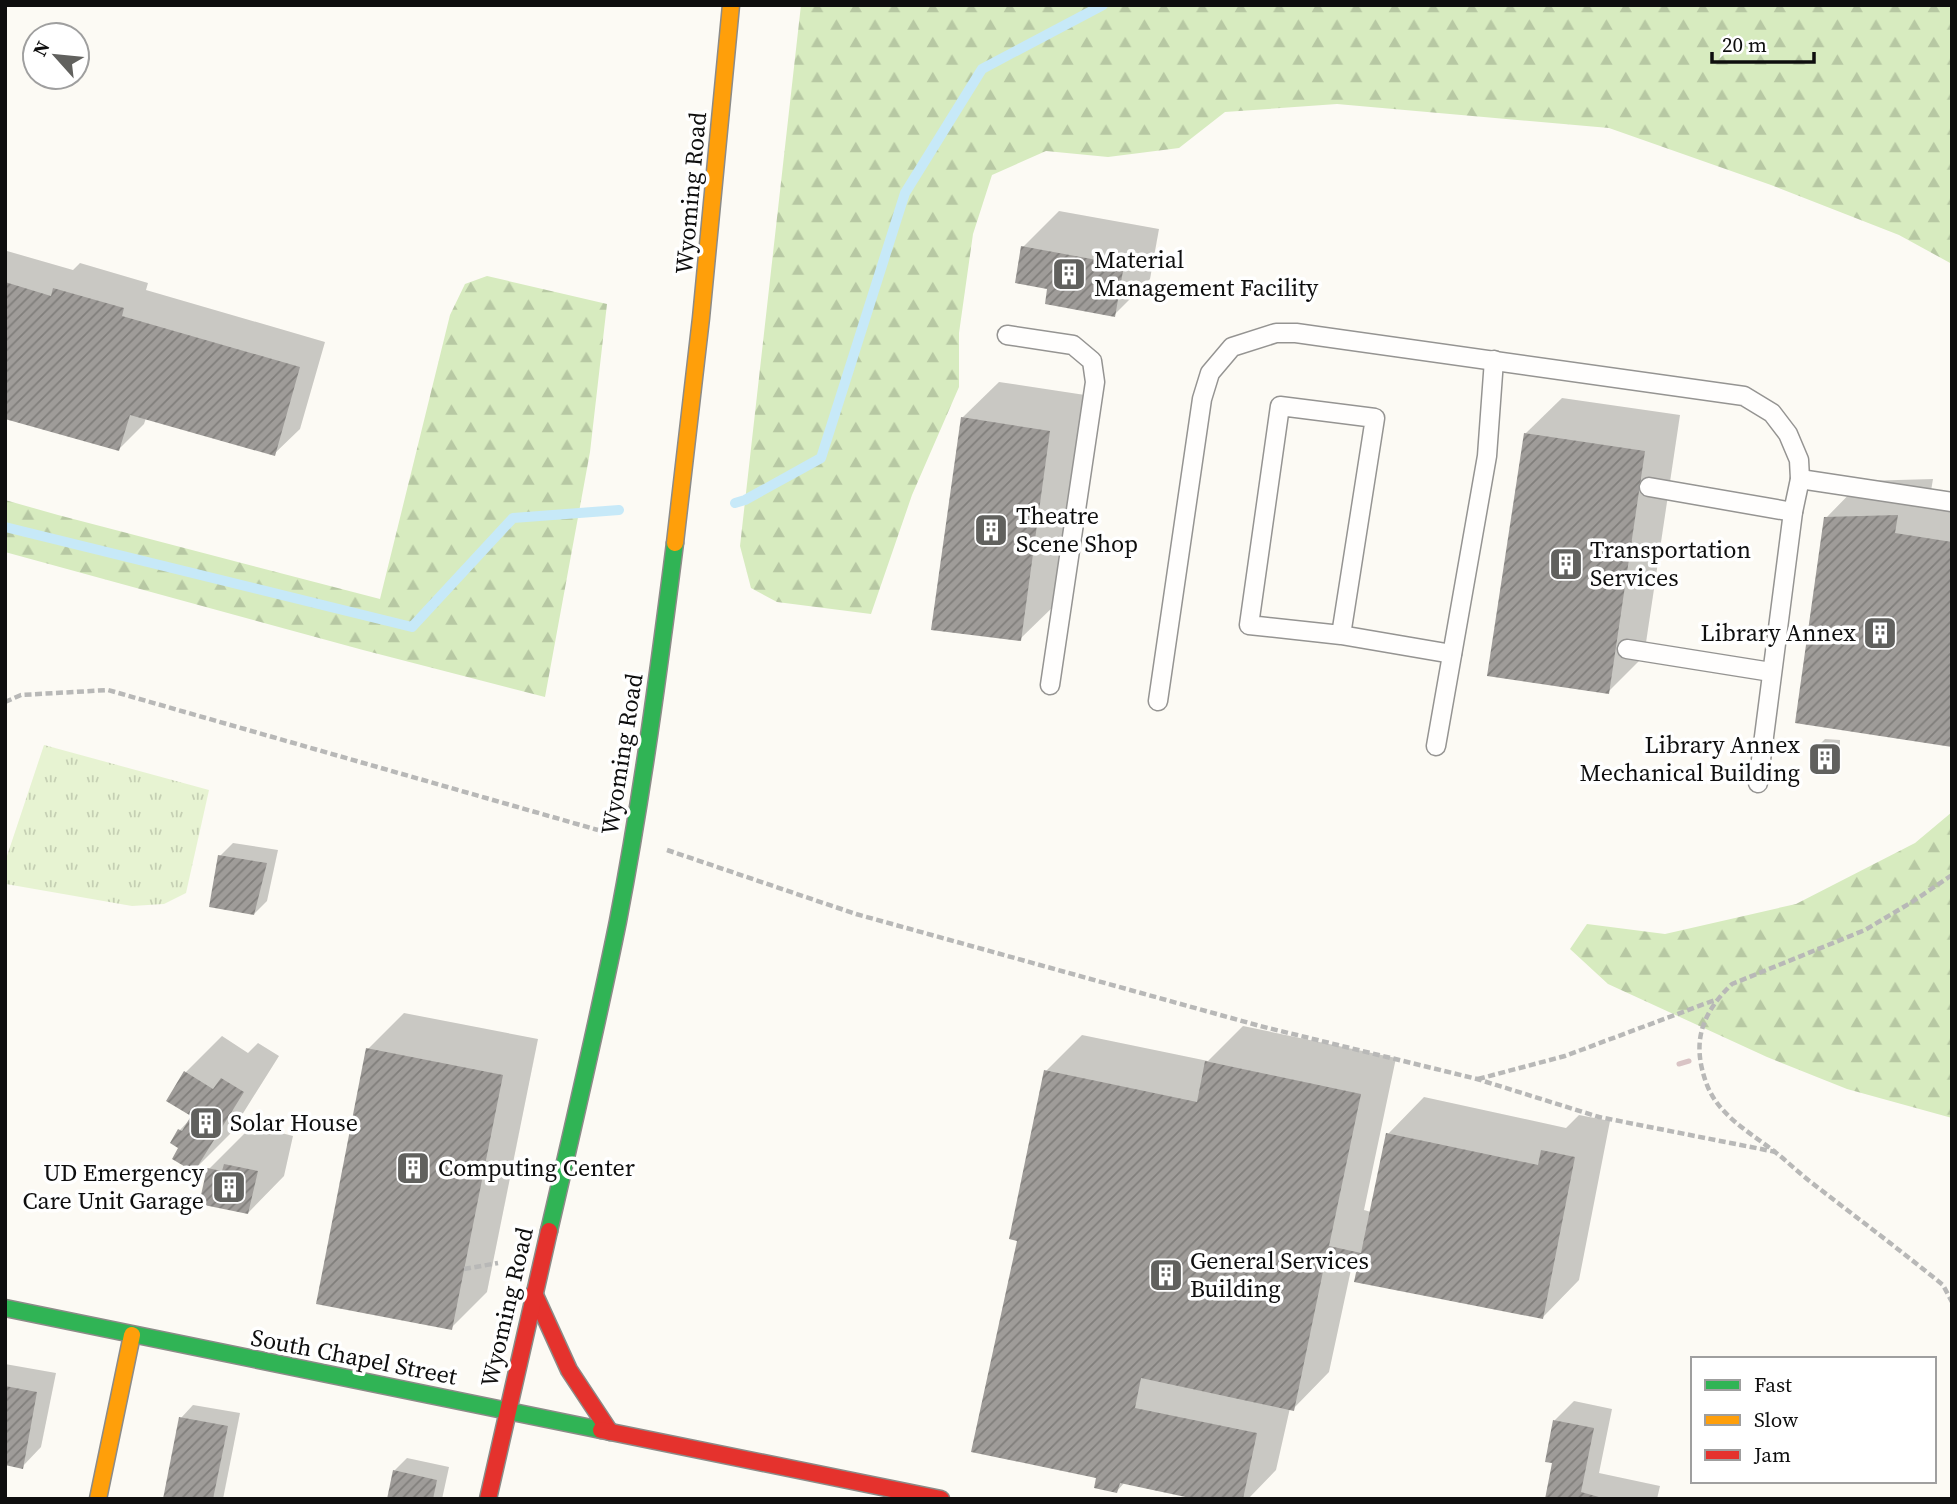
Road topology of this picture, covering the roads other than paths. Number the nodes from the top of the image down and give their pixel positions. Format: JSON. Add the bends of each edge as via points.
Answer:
{"nodes":[{"id":1,"x":731,"y":5,"type":"edge"},
{"id":2,"x":1007,"y":335,"type":"dead end"},
{"id":3,"x":1494,"y":360,"type":"junction"},
{"id":4,"x":1800,"y":479,"type":"junction"},
{"id":5,"x":1648,"y":487,"type":"dead end"},
{"id":6,"x":1952,"y":502,"type":"edge"},
{"id":7,"x":1793,"y":512,"type":"junction"},
{"id":8,"x":1341,"y":635,"type":"junction"},
{"id":9,"x":1627,"y":649,"type":"dead end"},
{"id":10,"x":1452,"y":654,"type":"junction"},
{"id":11,"x":1771,"y":672,"type":"junction"},
{"id":12,"x":1050,"y":685,"type":"dead end"},
{"id":13,"x":1158,"y":701,"type":"dead end"},
{"id":14,"x":1436,"y":746,"type":"dead end"},
{"id":15,"x":1758,"y":783,"type":"dead end"},
{"id":16,"x":534,"y":1293,"type":"junction"},
{"id":17,"x":5,"y":1308,"type":"edge"},
{"id":18,"x":132,"y":1335,"type":"junction"},
{"id":19,"x":507,"y":1411,"type":"junction"},
{"id":20,"x":610,"y":1432,"type":"junction"},
{"id":21,"x":98,"y":1499,"type":"edge"},
{"id":22,"x":488,"y":1499,"type":"edge"},
{"id":23,"x":942,"y":1499,"type":"edge"}],
"edges":[{"from":1,"to":16,"type":"street","name":"Wyoming Road","via":[[680,512],[649,731],[597,1022]]},
{"from":2,"to":12,"type":"lane","via":[[1073,345],[1092,362],[1095,382]]},
{"from":3,"to":4,"type":"lane","via":[[1744,396],[1772,413],[1788,433],[1799,460]]},
{"from":3,"to":10,"type":"lane","via":[[1487,456]]},
{"from":3,"to":13,"type":"lane","via":[[1296,333],[1276,333],[1232,347],[1210,373],[1202,398]]},
{"from":4,"to":6,"type":"lane"},
{"from":4,"to":7,"type":"lane"},
{"from":5,"to":7,"type":"lane"},
{"from":7,"to":11,"type":"lane"},
{"from":8,"to":8,"type":"lane","via":[[1249,625],[1280,406],[1375,418]]},
{"from":8,"to":10,"type":"lane"},
{"from":9,"to":11,"type":"lane"},
{"from":10,"to":14,"type":"lane"},
{"from":11,"to":15,"type":"lane"},
{"from":16,"to":19,"type":"street","name":"Wyoming Road"},
{"from":16,"to":20,"type":"street","via":[[569,1370]]},
{"from":17,"to":18,"type":"street","name":"South Chapel Street"},
{"from":18,"to":19,"type":"street","name":"South Chapel Street"},
{"from":18,"to":21,"type":"street"},
{"from":19,"to":20,"type":"street","name":"South Chapel Street"},
{"from":19,"to":22,"type":"street","name":"Wyoming Road"},
{"from":20,"to":23,"type":"street","name":"South Chapel Street"}]}
